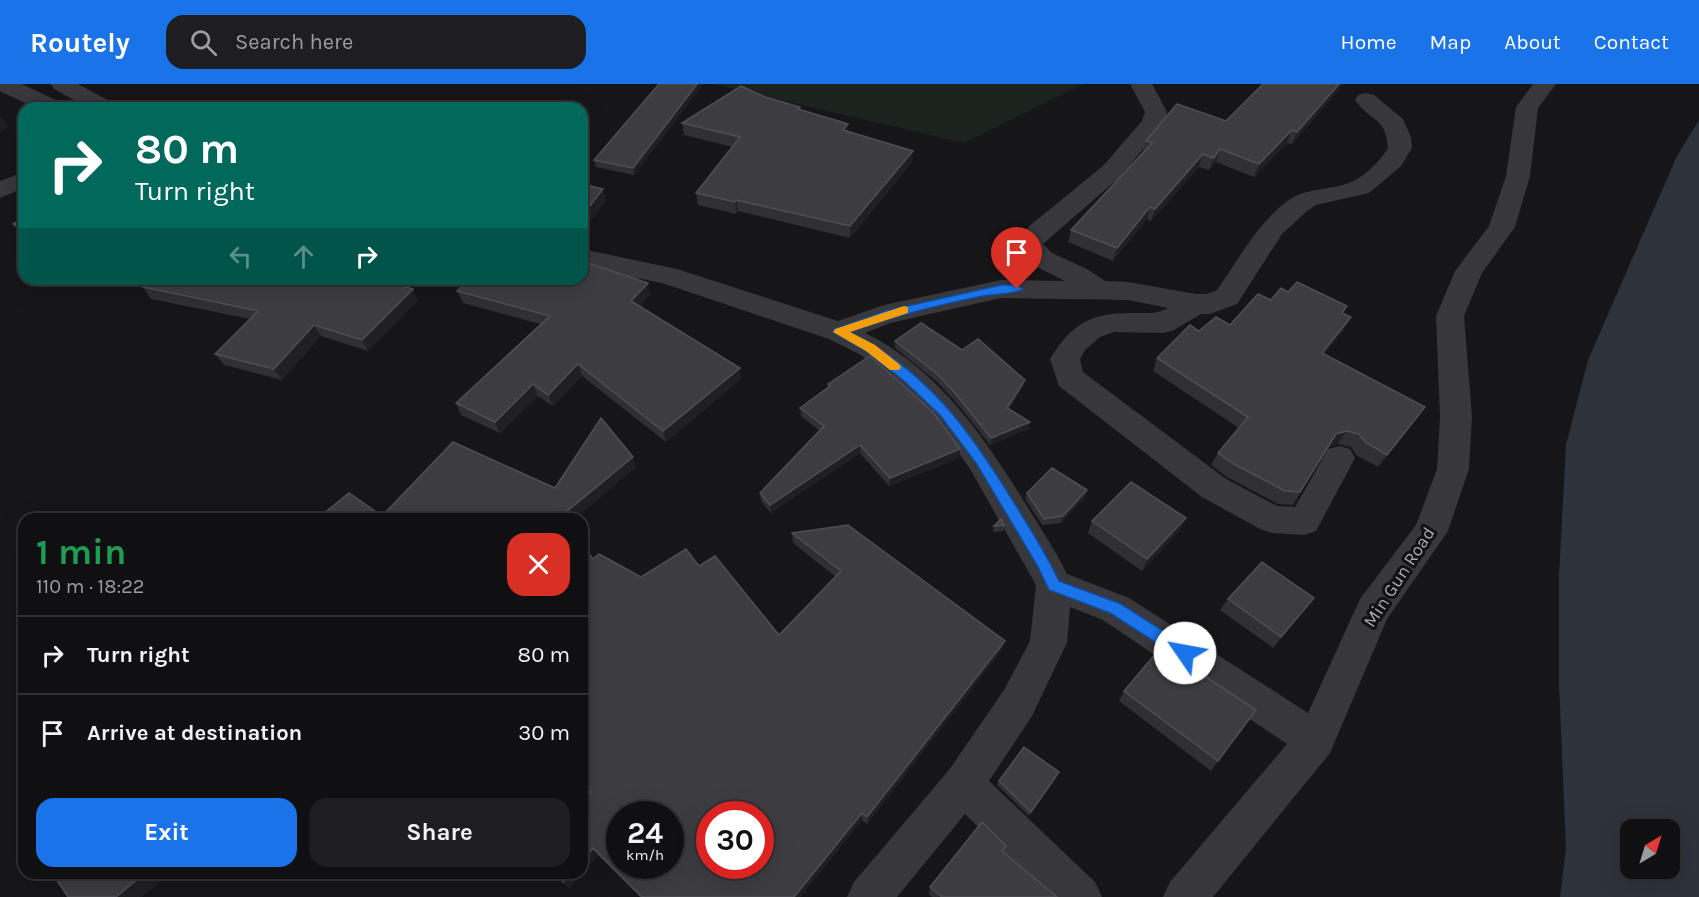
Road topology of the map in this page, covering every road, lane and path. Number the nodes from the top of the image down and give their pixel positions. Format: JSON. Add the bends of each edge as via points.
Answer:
{"nodes":[{"id":1,"x":4,"y":84,"type":"edge"},
{"id":2,"x":62,"y":84,"type":"edge"},
{"id":3,"x":1141,"y":84,"type":"edge"},
{"id":4,"x":1545,"y":84,"type":"edge"},
{"id":5,"x":1366,"y":100,"type":"dead end"},
{"id":6,"x":42,"y":102,"type":"edge"},
{"id":7,"x":94,"y":102,"type":"edge"},
{"id":8,"x":18,"y":182,"type":"edge"},
{"id":9,"x":0,"y":190,"type":"edge"},
{"id":10,"x":588,"y":259,"type":"edge"},
{"id":11,"x":1101,"y":291,"type":"junction"},
{"id":12,"x":1196,"y":304,"type":"junction"},
{"id":13,"x":839,"y":332,"type":"junction"},
{"id":14,"x":1339,"y":458,"type":"dead end"},
{"id":15,"x":1054,"y":585,"type":"junction"},
{"id":16,"x":1316,"y":740,"type":"junction"},
{"id":17,"x":963,"y":783,"type":"junction"},
{"id":18,"x":869,"y":897,"type":"edge"},
{"id":19,"x":1080,"y":897,"type":"edge"},
{"id":20,"x":1185,"y":897,"type":"edge"}],
"edges":[{"from":1,"to":6,"type":"street"},
{"from":2,"to":7,"type":"street"},
{"from":3,"to":11,"type":"street","via":[[1156,112],[1154,122],[1112,171],[1029,243],[1043,261]]},
{"from":4,"to":16,"type":"street","name":"Min Gun Road","via":[[1527,107],[1518,176],[1502,227],[1469,271],[1450,316],[1456,417],[1453,469],[1431,531],[1373,610]]},
{"from":5,"to":12,"type":"street","via":[[1395,124],[1400,148],[1392,161],[1360,188],[1308,199],[1297,206],[1274,228],[1227,297],[1210,304]]},
{"from":8,"to":9,"type":"street"},
{"from":10,"to":13,"type":"street","via":[[667,275]]},
{"from":11,"to":12,"type":"street","via":[[1128,291]]},
{"from":11,"to":13,"type":"street","via":[[1001,289],[885,315]]},
{"from":12,"to":14,"type":"street","via":[[1164,323],[1112,322],[1090,330],[1065,358],[1070,378],[1214,488],[1272,519],[1304,520]]},
{"from":13,"to":15,"type":"street","via":[[871,348],[945,411],[981,460]]},
{"from":15,"to":16,"type":"street","via":[[1116,609]]},
{"from":15,"to":17,"type":"street","via":[[1048,643],[1017,703]]},
{"from":16,"to":20,"type":"street","name":"Min Gun Road"},
{"from":17,"to":18,"type":"street"},
{"from":17,"to":19,"type":"street"}]}
